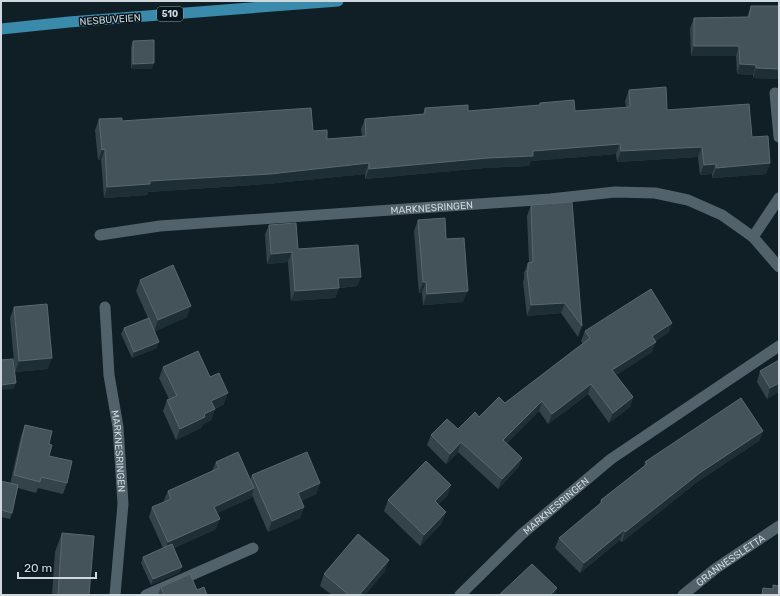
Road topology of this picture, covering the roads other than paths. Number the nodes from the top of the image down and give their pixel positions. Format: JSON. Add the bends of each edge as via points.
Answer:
{"nodes":[{"id":1,"x":338,"y":1,"type":"edge"},
{"id":2,"x":1,"y":29,"type":"edge"},
{"id":3,"x":775,"y":93,"type":"dead end"},
{"id":4,"x":779,"y":137,"type":"edge"},
{"id":5,"x":779,"y":198,"type":"edge"},
{"id":6,"x":100,"y":236,"type":"dead end"},
{"id":7,"x":753,"y":237,"type":"junction"},
{"id":8,"x":779,"y":267,"type":"edge"},
{"id":9,"x":105,"y":307,"type":"dead end"},
{"id":10,"x":779,"y":346,"type":"edge"},
{"id":11,"x":779,"y":526,"type":"edge"},
{"id":12,"x":253,"y":548,"type":"dead end"},
{"id":13,"x":116,"y":595,"type":"edge"},
{"id":14,"x":146,"y":595,"type":"edge"},
{"id":15,"x":460,"y":595,"type":"edge"},
{"id":16,"x":683,"y":595,"type":"edge"}],
"edges":[{"from":1,"to":2,"type":"main road","name":"NESBUVEIEN","number":"510"},
{"from":3,"to":4,"type":"street"},
{"from":5,"to":7,"type":"street"},
{"from":6,"to":7,"type":"street","name":"MARKNESRINGEN","via":[[160,226],[550,199],[616,192],[655,193],[688,200],[722,215]]},
{"from":7,"to":8,"type":"street","name":"MARKNESRINGEN"},
{"from":9,"to":13,"type":"street","name":"MARKNESRINGEN","via":[[110,375],[118,427],[123,504]]},
{"from":10,"to":15,"type":"street","name":"MARKNESRINGEN","via":[[611,459],[522,534]]},
{"from":11,"to":16,"type":"street","name":"GRANNESSLETTA"},
{"from":12,"to":14,"type":"street"}]}
